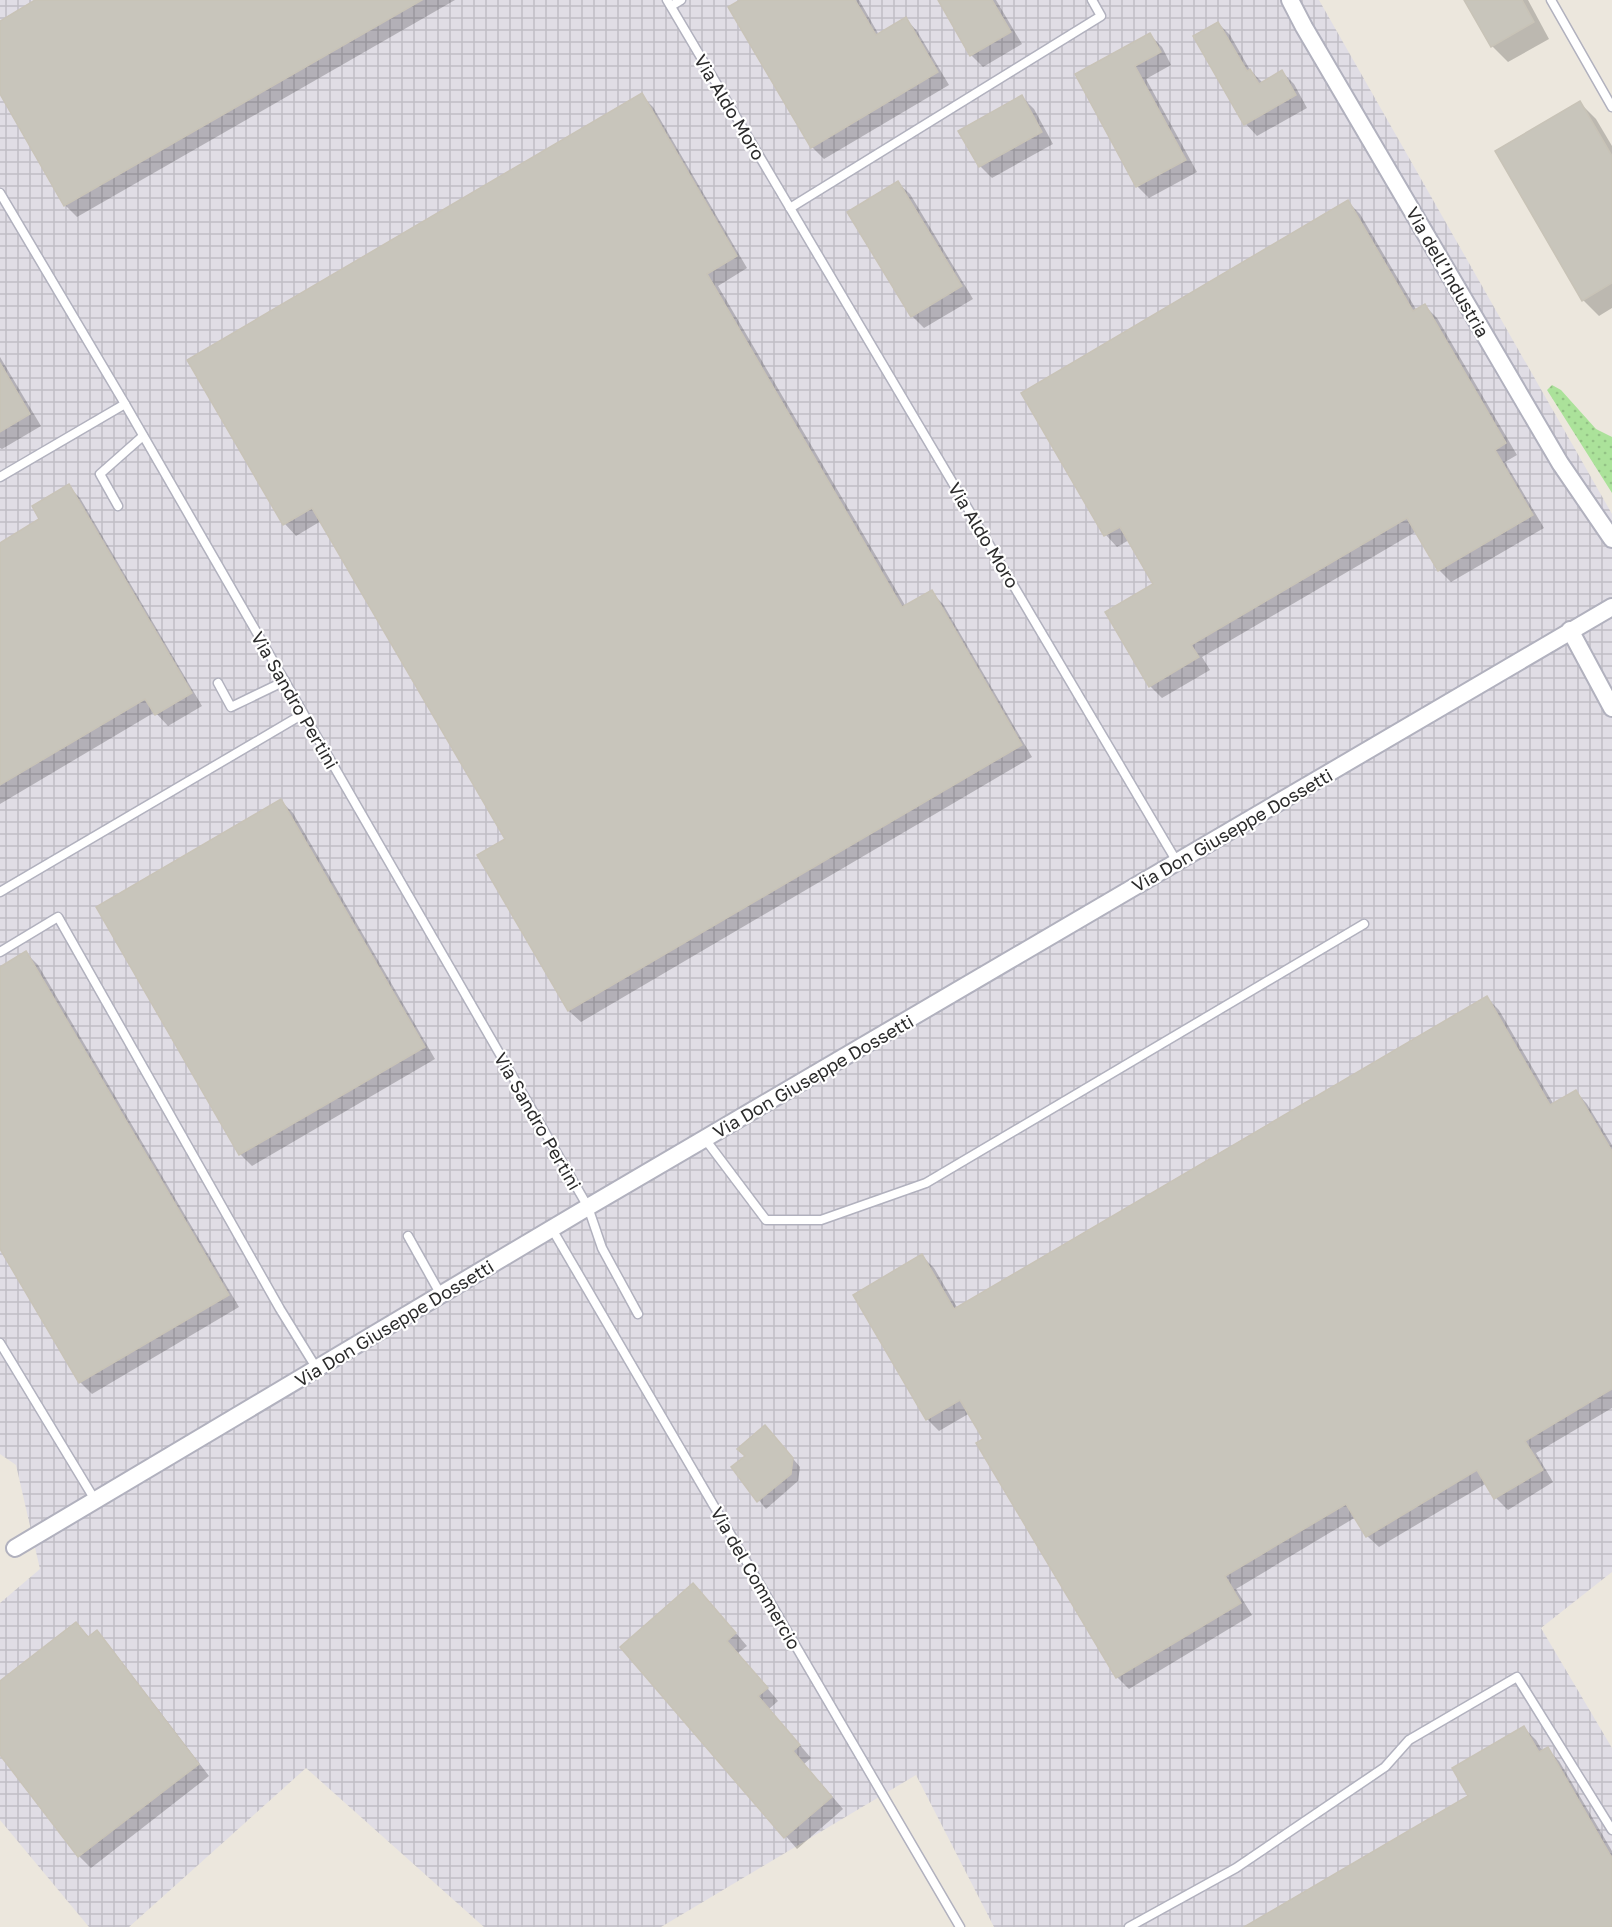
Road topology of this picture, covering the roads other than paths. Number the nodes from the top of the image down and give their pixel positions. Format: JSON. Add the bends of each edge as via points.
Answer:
{"nodes":[{"id":1,"x":681,"y":0,"type":"edge"},
{"id":2,"x":1092,"y":0,"type":"edge"},
{"id":3,"x":1290,"y":0,"type":"edge"},
{"id":4,"x":1551,"y":0,"type":"edge"},
{"id":5,"x":669,"y":3,"type":"edge"},
{"id":6,"x":1612,"y":107,"type":"edge"},
{"id":7,"x":0,"y":193,"type":"edge"},
{"id":8,"x":790,"y":208,"type":"junction"},
{"id":9,"x":125,"y":405,"type":"junction"},
{"id":10,"x":143,"y":436,"type":"junction"},
{"id":11,"x":0,"y":477,"type":"edge"},
{"id":12,"x":118,"y":506,"type":"dead end"},
{"id":13,"x":1612,"y":539,"type":"edge"},
{"id":14,"x":1612,"y":607,"type":"edge"},
{"id":15,"x":1570,"y":630,"type":"junction"},
{"id":16,"x":285,"y":681,"type":"junction"},
{"id":17,"x":218,"y":683,"type":"dead end"},
{"id":18,"x":1612,"y":708,"type":"edge"},
{"id":19,"x":303,"y":714,"type":"junction"},
{"id":20,"x":1177,"y":862,"type":"junction"},
{"id":21,"x":0,"y":892,"type":"edge"},
{"id":22,"x":1364,"y":924,"type":"dead end"},
{"id":23,"x":0,"y":952,"type":"edge"},
{"id":24,"x":705,"y":1139,"type":"junction"},
{"id":25,"x":588,"y":1208,"type":"junction"},
{"id":26,"x":552,"y":1229,"type":"junction"},
{"id":27,"x":408,"y":1236,"type":"dead end"},
{"id":28,"x":441,"y":1295,"type":"junction"},
{"id":29,"x":638,"y":1314,"type":"dead end"},
{"id":30,"x":0,"y":1343,"type":"edge"},
{"id":31,"x":317,"y":1369,"type":"junction"},
{"id":32,"x":95,"y":1500,"type":"junction"},
{"id":33,"x":15,"y":1548,"type":"dead end"},
{"id":34,"x":1612,"y":1830,"type":"edge"},
{"id":35,"x":960,"y":1927,"type":"edge"},
{"id":36,"x":1129,"y":1927,"type":"edge"}],
"edges":[{"from":1,"to":5,"type":"lane","name":"Via Aldo Moro"},
{"from":2,"to":8,"type":"lane","via":[[1101,16]]},
{"from":3,"to":13,"type":"street","name":"Via dell’Industria","via":[[1560,463]]},
{"from":4,"to":6,"type":"lane"},
{"from":5,"to":8,"type":"lane","name":"Via Aldo Moro"},
{"from":7,"to":9,"type":"lane","name":"Via Sandro Pertini"},
{"from":8,"to":20,"type":"lane","name":"Via Aldo Moro"},
{"from":9,"to":10,"type":"lane","name":"Via Sandro Pertini"},
{"from":9,"to":11,"type":"lane"},
{"from":10,"to":12,"type":"lane","via":[[100,474]]},
{"from":10,"to":16,"type":"lane","name":"Via Sandro Pertini"},
{"from":14,"to":15,"type":"street","name":"Via Don Giuseppe Dossetti"},
{"from":15,"to":18,"type":"street"},
{"from":15,"to":20,"type":"street","name":"Via Don Giuseppe Dossetti"},
{"from":16,"to":17,"type":"lane","via":[[231,707]]},
{"from":16,"to":19,"type":"lane","name":"Via Sandro Pertini"},
{"from":19,"to":21,"type":"lane"},
{"from":19,"to":25,"type":"lane","name":"Via Sandro Pertini"},
{"from":20,"to":24,"type":"street","name":"Via Don Giuseppe Dossetti"},
{"from":22,"to":24,"type":"lane","via":[[926,1183],[821,1220],[766,1220]]},
{"from":23,"to":31,"type":"lane","via":[[58,917]]},
{"from":24,"to":25,"type":"street","name":"Via Don Giuseppe Dossetti"},
{"from":25,"to":26,"type":"street","name":"Via Don Giuseppe Dossetti"},
{"from":25,"to":29,"type":"lane","name":"Via Sandro Pertini","via":[[602,1248]]},
{"from":26,"to":28,"type":"street","name":"Via Don Giuseppe Dossetti"},
{"from":26,"to":35,"type":"lane","name":"Via del Commercio"},
{"from":27,"to":28,"type":"lane"},
{"from":28,"to":31,"type":"street","name":"Via Don Giuseppe Dossetti"},
{"from":30,"to":32,"type":"lane"},
{"from":31,"to":32,"type":"street","name":"Via Don Giuseppe Dossetti"},
{"from":32,"to":33,"type":"street","name":"Via Don Giuseppe Dossetti"},
{"from":34,"to":36,"type":"lane","via":[[1517,1677],[1410,1740],[1385,1767],[1236,1868]]}]}
